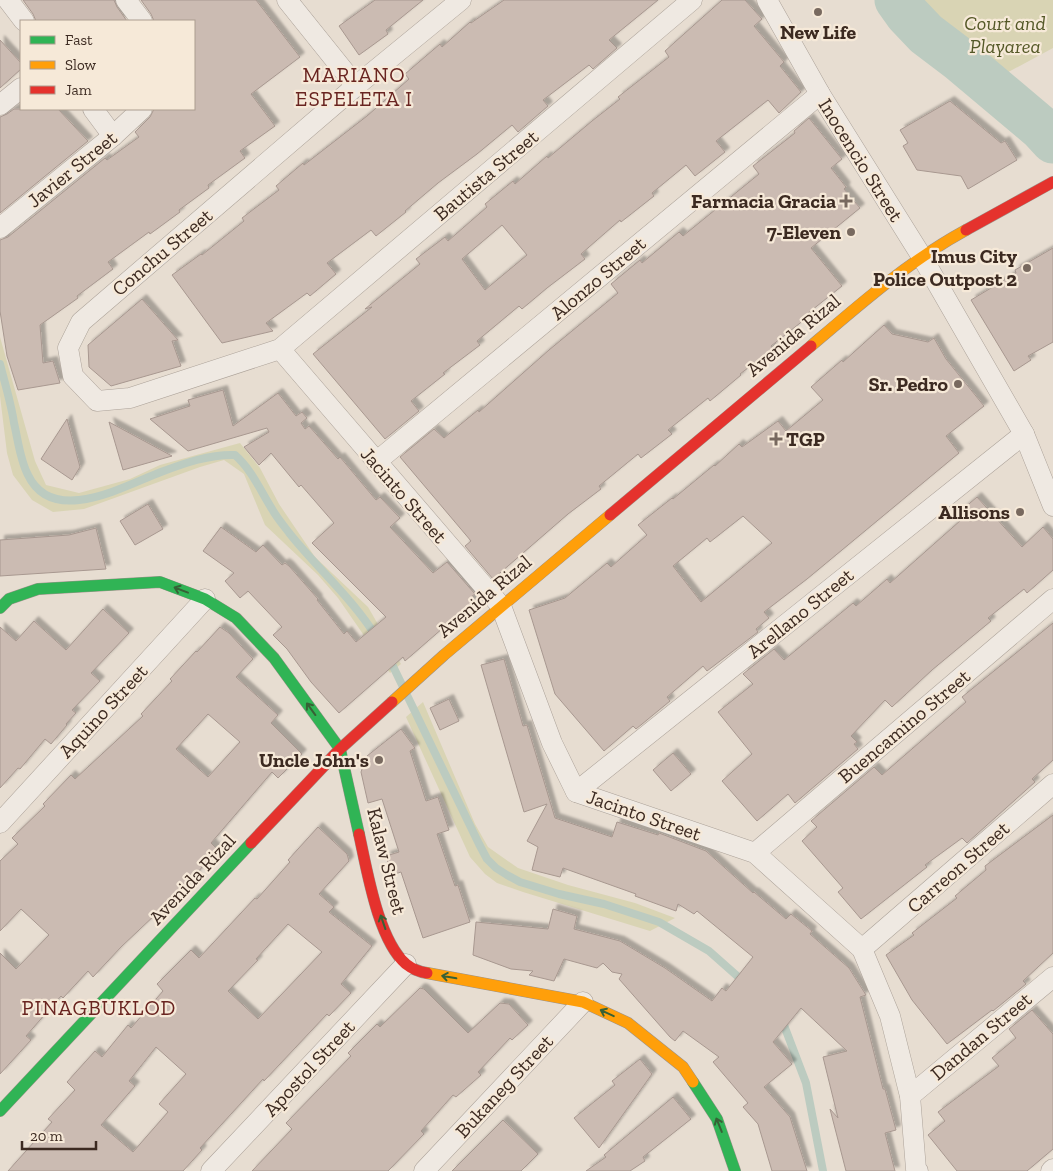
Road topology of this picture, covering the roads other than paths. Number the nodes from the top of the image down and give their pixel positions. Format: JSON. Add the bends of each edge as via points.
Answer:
{"nodes":[{"id":1,"x":8,"y":0,"type":"edge"},
{"id":2,"x":126,"y":0,"type":"edge"},
{"id":3,"x":287,"y":0,"type":"edge"},
{"id":4,"x":461,"y":0,"type":"edge"},
{"id":5,"x":692,"y":0,"type":"edge"},
{"id":6,"x":767,"y":0,"type":"edge"},
{"id":7,"x":23,"y":20,"type":"edge"},
{"id":8,"x":141,"y":20,"type":"edge"},
{"id":9,"x":356,"y":86,"type":"junction"},
{"id":10,"x":20,"y":89,"type":"edge"},
{"id":11,"x":820,"y":94,"type":"junction"},
{"id":12,"x":0,"y":105,"type":"edge"},
{"id":13,"x":93,"y":110,"type":"edge"},
{"id":14,"x":141,"y":110,"type":"edge"},
{"id":15,"x":113,"y":136,"type":"junction"},
{"id":16,"x":1053,"y":182,"type":"edge"},
{"id":17,"x":0,"y":228,"type":"edge"},
{"id":18,"x":922,"y":257,"type":"junction"},
{"id":19,"x":280,"y":349,"type":"junction"},
{"id":20,"x":1024,"y":434,"type":"junction"},
{"id":21,"x":376,"y":462,"type":"junction"},
{"id":22,"x":1053,"y":506,"type":"edge"},
{"id":23,"x":205,"y":599,"type":"junction"},
{"id":24,"x":1053,"y":599,"type":"edge"},
{"id":25,"x":501,"y":606,"type":"junction"},
{"id":26,"x":0,"y":608,"type":"edge"},
{"id":27,"x":340,"y":749,"type":"junction"},
{"id":28,"x":1053,"y":784,"type":"edge"},
{"id":29,"x":576,"y":792,"type":"junction"},
{"id":30,"x":0,"y":823,"type":"edge"},
{"id":31,"x":755,"y":853,"type":"junction"},
{"id":32,"x":862,"y":949,"type":"junction"},
{"id":33,"x":406,"y":964,"type":"junction"},
{"id":34,"x":1053,"y":977,"type":"edge"},
{"id":35,"x":584,"y":1002,"type":"junction"},
{"id":36,"x":910,"y":1096,"type":"junction"},
{"id":37,"x":0,"y":1111,"type":"edge"},
{"id":38,"x":211,"y":1171,"type":"edge"},
{"id":39,"x":424,"y":1171,"type":"edge"},
{"id":40,"x":735,"y":1171,"type":"edge"},
{"id":41,"x":918,"y":1171,"type":"edge"}],
"edges":[{"from":1,"to":7,"type":"street"},
{"from":2,"to":8,"type":"street"},
{"from":3,"to":9,"type":"street"},
{"from":4,"to":9,"type":"street","name":"Conchu Street"},
{"from":5,"to":19,"type":"street","name":"Bautista Street"},
{"from":6,"to":11,"type":"street","name":"Inocencio Street"},
{"from":9,"to":19,"type":"street","name":"Conchu Street","via":[[80,322],[68,348],[73,376],[98,401],[130,398]]},
{"from":10,"to":12,"type":"street"},
{"from":11,"to":18,"type":"street","name":"Inocencio Street"},
{"from":11,"to":21,"type":"street","name":"Alonzo Street"},
{"from":13,"to":15,"type":"street"},
{"from":14,"to":15,"type":"street","name":"Javier Street"},
{"from":15,"to":17,"type":"street","name":"Javier Street"},
{"from":16,"to":18,"type":"main road","name":"Avenida Rizal"},
{"from":18,"to":20,"type":"street","name":"Inocencio Street"},
{"from":18,"to":25,"type":"main road","name":"Avenida Rizal","via":[[847,314]]},
{"from":19,"to":21,"type":"street","name":"Jacinto Street"},
{"from":20,"to":22,"type":"street","name":"Inocencio Street"},
{"from":20,"to":29,"type":"street","name":"Arellano Street"},
{"from":21,"to":25,"type":"street","name":"Jacinto Street"},
{"from":23,"to":26,"type":"main road","name":"Kalaw Street","one_way":true,"via":[[160,582],[38,588],[9,598]]},
{"from":27,"to":23,"type":"main road","name":"Kalaw Street","one_way":true,"via":[[274,658],[236,618]]},
{"from":23,"to":30,"type":"street","name":"Aquino Street"},
{"from":24,"to":31,"type":"street","name":"Buencamino Street"},
{"from":25,"to":27,"type":"main road","name":"Avenida Rizal"},
{"from":25,"to":29,"type":"street","name":"Jacinto Street","via":[[552,743]]},
{"from":33,"to":27,"type":"main road","name":"Kalaw Street","one_way":true,"via":[[384,929],[372,892]]},
{"from":27,"to":37,"type":"main road","name":"Avenida Rizal"},
{"from":28,"to":32,"type":"street","name":"Carreon Street"},
{"from":29,"to":31,"type":"street","name":"Jacinto Street"},
{"from":31,"to":32,"type":"street","name":"Jacinto Street"},
{"from":32,"to":36,"type":"street","name":"Jacinto Street","via":[[890,1016]]},
{"from":35,"to":33,"type":"main road","one_way":true,"via":[[421,972]]},
{"from":33,"to":38,"type":"street","name":"Apostol Street"},
{"from":34,"to":36,"type":"street","name":"Dandan Street"},
{"from":35,"to":39,"type":"street","name":"Bukaneg Street"},
{"from":40,"to":35,"type":"main road","one_way":true,"via":[[717,1119],[684,1067],[628,1023]]},
{"from":36,"to":41,"type":"street","name":"Jacinto Street"}]}
